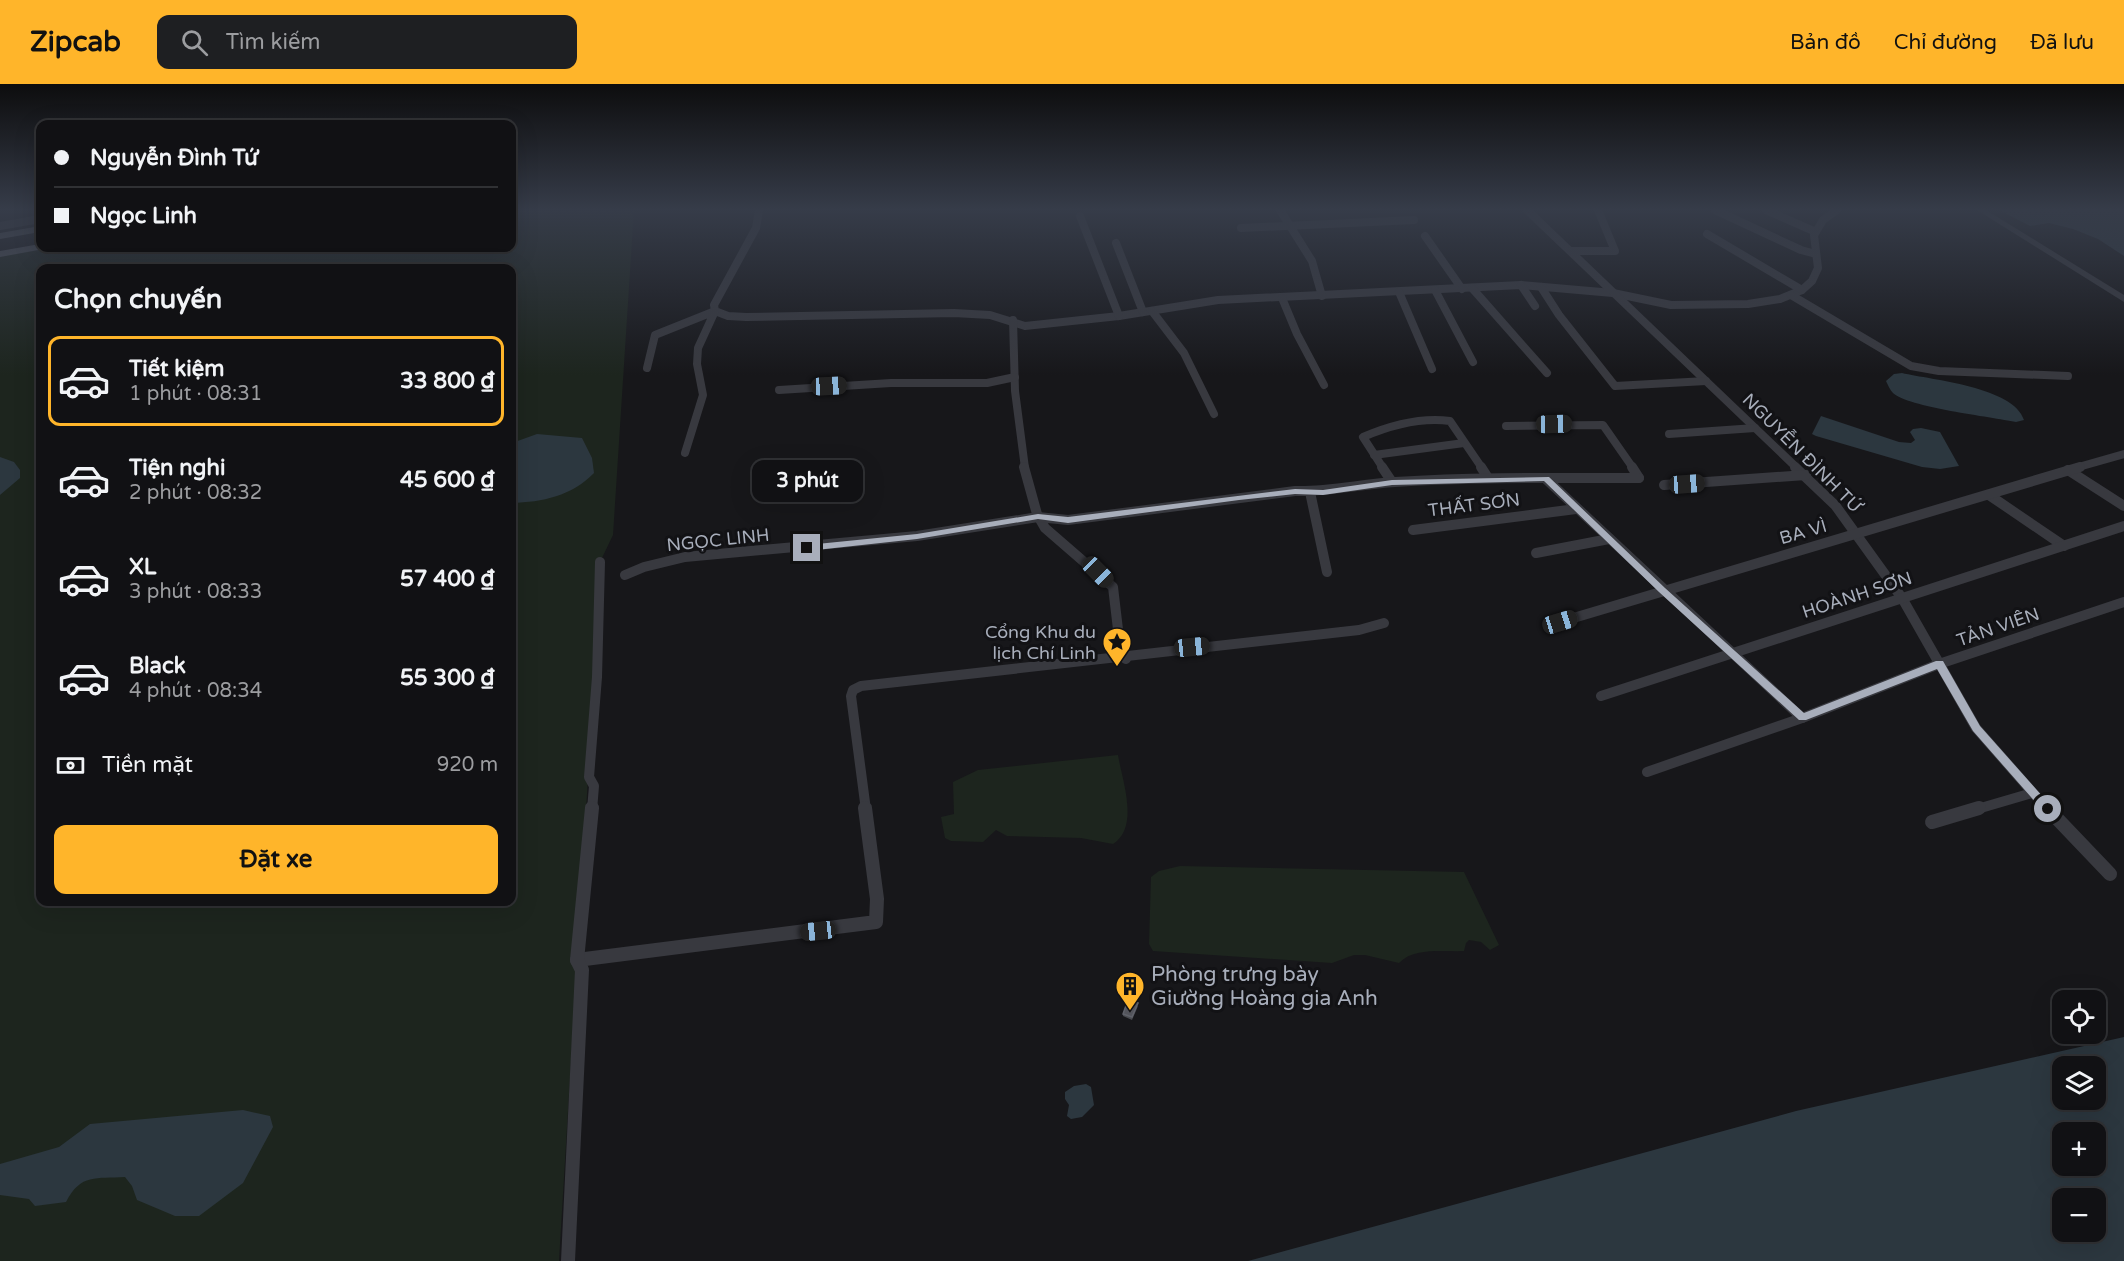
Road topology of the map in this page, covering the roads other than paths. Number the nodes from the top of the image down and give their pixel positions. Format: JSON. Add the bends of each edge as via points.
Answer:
{"nodes":[{"id":1,"x":736,"y":265,"type":"edge"},
{"id":2,"x":1099,"y":265,"type":"edge"},
{"id":3,"x":1125,"y":265,"type":"edge"},
{"id":4,"x":1313,"y":265,"type":"edge"},
{"id":5,"x":1445,"y":265,"type":"edge"},
{"id":6,"x":1585,"y":265,"type":"edge"},
{"id":7,"x":1759,"y":265,"type":"edge"},
{"id":8,"x":1818,"y":265,"type":"edge"},
{"id":9,"x":2069,"y":265,"type":"edge"},
{"id":10,"x":1521,"y":285,"type":"junction"},
{"id":11,"x":1541,"y":287,"type":"junction"},
{"id":12,"x":1472,"y":288,"type":"junction"},
{"id":13,"x":1462,"y":289,"type":"junction"},
{"id":14,"x":1435,"y":290,"type":"junction"},
{"id":15,"x":1802,"y":290,"type":"junction"},
{"id":16,"x":1400,"y":292,"type":"junction"},
{"id":17,"x":1613,"y":293,"type":"junction"},
{"id":18,"x":1791,"y":295,"type":"junction"},
{"id":19,"x":1322,"y":296,"type":"junction"},
{"id":20,"x":1282,"y":298,"type":"junction"},
{"id":21,"x":2124,"y":299,"type":"edge"},
{"id":22,"x":1535,"y":306,"type":"dead end"},
{"id":23,"x":715,"y":311,"type":"junction"},
{"id":24,"x":1152,"y":311,"type":"junction"},
{"id":25,"x":1143,"y":312,"type":"junction"},
{"id":26,"x":1119,"y":316,"type":"junction"},
{"id":27,"x":1012,"y":320,"type":"junction"},
{"id":28,"x":1473,"y":362,"type":"dead end"},
{"id":29,"x":647,"y":368,"type":"dead end"},
{"id":30,"x":1432,"y":369,"type":"dead end"},
{"id":31,"x":1547,"y":373,"type":"dead end"},
{"id":32,"x":2068,"y":376,"type":"dead end"},
{"id":33,"x":1014,"y":377,"type":"junction"},
{"id":34,"x":1706,"y":381,"type":"junction"},
{"id":35,"x":1324,"y":385,"type":"dead end"},
{"id":36,"x":779,"y":390,"type":"dead end"},
{"id":37,"x":1214,"y":414,"type":"dead end"},
{"id":38,"x":1506,"y":426,"type":"dead end"},
{"id":39,"x":1755,"y":428,"type":"junction"},
{"id":40,"x":1669,"y":435,"type":"dead end"},
{"id":41,"x":1464,"y":443,"type":"junction"},
{"id":42,"x":685,"y":453,"type":"dead end"},
{"id":43,"x":2124,"y":454,"type":"edge"},
{"id":44,"x":1374,"y":455,"type":"junction"},
{"id":45,"x":2068,"y":470,"type":"junction"},
{"id":46,"x":1806,"y":475,"type":"junction"},
{"id":47,"x":1488,"y":478,"type":"junction"},
{"id":48,"x":1546,"y":479,"type":"junction"},
{"id":49,"x":1392,"y":482,"type":"junction"},
{"id":50,"x":1664,"y":485,"type":"dead end"},
{"id":51,"x":1310,"y":492,"type":"junction"},
{"id":52,"x":1989,"y":495,"type":"junction"},
{"id":53,"x":2124,"y":506,"type":"edge"},
{"id":54,"x":1576,"y":509,"type":"junction"},
{"id":55,"x":1038,"y":517,"type":"junction"},
{"id":56,"x":2124,"y":526,"type":"edge"},
{"id":57,"x":1413,"y":530,"type":"dead end"},
{"id":58,"x":1857,"y":533,"type":"junction"},
{"id":59,"x":1609,"y":539,"type":"junction"},
{"id":60,"x":2064,"y":546,"type":"junction"},
{"id":61,"x":1536,"y":553,"type":"dead end"},
{"id":62,"x":600,"y":561,"type":"dead end"},
{"id":63,"x":1327,"y":572,"type":"dead end"},
{"id":64,"x":625,"y":575,"type":"dead end"},
{"id":65,"x":1662,"y":590,"type":"junction"},
{"id":66,"x":1902,"y":598,"type":"junction"},
{"id":67,"x":2124,"y":602,"type":"edge"},
{"id":68,"x":1560,"y":622,"type":"dead end"},
{"id":69,"x":1384,"y":623,"type":"dead end"},
{"id":70,"x":1731,"y":653,"type":"junction"},
{"id":71,"x":1123,"y":657,"type":"junction"},
{"id":72,"x":1939,"y":664,"type":"junction"},
{"id":73,"x":1601,"y":696,"type":"dead end"},
{"id":74,"x":1802,"y":718,"type":"junction"},
{"id":75,"x":1647,"y":772,"type":"dead end"},
{"id":76,"x":2032,"y":793,"type":"junction"},
{"id":77,"x":1932,"y":822,"type":"dead end"},
{"id":78,"x":2110,"y":874,"type":"dead end"},
{"id":79,"x":577,"y":960,"type":"junction"},
{"id":80,"x":568,"y":1261,"type":"edge"}],
"edges":[{"from":1,"to":23,"type":"street","via":[[714,305]]},
{"from":2,"to":26,"type":"street"},
{"from":3,"to":25,"type":"street"},
{"from":4,"to":19,"type":"street"},
{"from":5,"to":13,"type":"street"},
{"from":6,"to":17,"type":"street","name":"NGUYỄN ĐÌNH TỨ"},
{"from":7,"to":15,"type":"street"},
{"from":8,"to":15,"type":"street","via":[[1812,281]]},
{"from":9,"to":21,"type":"street"},
{"from":10,"to":11,"type":"street"},
{"from":10,"to":12,"type":"street"},
{"from":10,"to":22,"type":"street"},
{"from":11,"to":17,"type":"street"},
{"from":11,"to":34,"type":"street","via":[[1615,386]]},
{"from":12,"to":13,"type":"street"},
{"from":12,"to":31,"type":"street"},
{"from":13,"to":14,"type":"street"},
{"from":14,"to":16,"type":"street"},
{"from":14,"to":28,"type":"street"},
{"from":15,"to":18,"type":"street"},
{"from":16,"to":19,"type":"street"},
{"from":16,"to":30,"type":"street"},
{"from":17,"to":18,"type":"street","via":[[1651,303],[1695,307],[1748,304]]},
{"from":17,"to":34,"type":"street","name":"NGUYỄN ĐÌNH TỨ"},
{"from":18,"to":32,"type":"street","via":[[1911,366],[1939,371]]},
{"from":19,"to":20,"type":"street"},
{"from":20,"to":24,"type":"street","via":[[1218,300]]},
{"from":20,"to":35,"type":"street"},
{"from":23,"to":27,"type":"street","via":[[746,317],[954,313]]},
{"from":23,"to":29,"type":"street","via":[[655,335]]},
{"from":23,"to":42,"type":"street","via":[[702,330],[698,371],[703,396]]},
{"from":24,"to":25,"type":"street"},
{"from":24,"to":37,"type":"street","via":[[1184,353]]},
{"from":25,"to":26,"type":"street"},
{"from":26,"to":27,"type":"street","via":[[1025,326]]},
{"from":27,"to":33,"type":"street"},
{"from":33,"to":36,"type":"street","via":[[987,383],[891,383]]},
{"from":33,"to":55,"type":"street","via":[[1022,458]]},
{"from":34,"to":39,"type":"street","name":"NGUYỄN ĐÌNH TỨ"},
{"from":38,"to":48,"type":"street","name":"NGỌC LINH","via":[[1603,425],[1639,478]]},
{"from":39,"to":40,"type":"street"},
{"from":39,"to":46,"type":"street","name":"NGUYỄN ĐÌNH TỨ"},
{"from":41,"to":44,"type":"street"},
{"from":41,"to":44,"type":"street","via":[[1450,421],[1437,418],[1363,437]]},
{"from":41,"to":47,"type":"street"},
{"from":43,"to":45,"type":"street","name":"BA VÌ"},
{"from":44,"to":49,"type":"street"},
{"from":45,"to":52,"type":"street","name":"BA VÌ"},
{"from":45,"to":53,"type":"street"},
{"from":46,"to":50,"type":"street"},
{"from":46,"to":58,"type":"street","name":"NGUYỄN ĐÌNH TỨ"},
{"from":47,"to":48,"type":"street","name":"NGỌC LINH"},
{"from":47,"to":49,"type":"street","name":"NGỌC LINH"},
{"from":48,"to":54,"type":"street"},
{"from":49,"to":51,"type":"street","name":"NGỌC LINH"},
{"from":51,"to":55,"type":"street","name":"NGỌC LINH","via":[[1239,497],[1068,520]]},
{"from":51,"to":63,"type":"street"},
{"from":52,"to":58,"type":"street","name":"BA VÌ"},
{"from":52,"to":60,"type":"street"},
{"from":54,"to":57,"type":"street","name":"THẤT SƠN"},
{"from":54,"to":59,"type":"street"},
{"from":55,"to":64,"type":"street","name":"NGỌC LINH","via":[[917,537],[685,557]]},
{"from":55,"to":71,"type":"street","via":[[1045,528],[1113,587]]},
{"from":56,"to":60,"type":"street","name":"HOÀNH SƠN"},
{"from":58,"to":65,"type":"street","name":"BA VÌ"},
{"from":58,"to":66,"type":"street","name":"NGUYỄN ĐÌNH TỨ"},
{"from":59,"to":61,"type":"street"},
{"from":59,"to":65,"type":"street"},
{"from":60,"to":66,"type":"street","name":"HOÀNH SƠN"},
{"from":62,"to":79,"type":"street","via":[[589,777],[594,786]]},
{"from":65,"to":68,"type":"street","name":"BA VÌ"},
{"from":65,"to":70,"type":"street"},
{"from":66,"to":70,"type":"street","name":"HOÀNH SƠN"},
{"from":66,"to":72,"type":"street","name":"NGUYỄN ĐÌNH TỨ"},
{"from":67,"to":72,"type":"street","name":"TẢN VIÊN"},
{"from":69,"to":71,"type":"street","via":[[1359,630]]},
{"from":70,"to":73,"type":"street","name":"HOÀNH SƠN"},
{"from":70,"to":74,"type":"street"},
{"from":71,"to":79,"type":"street","via":[[870,684],[853,690],[877,899],[876,922]]},
{"from":72,"to":74,"type":"street","name":"TẢN VIÊN"},
{"from":72,"to":76,"type":"street","name":"NGUYỄN ĐÌNH TỨ","via":[[1976,728]]},
{"from":74,"to":75,"type":"street","name":"TẢN VIÊN"},
{"from":76,"to":77,"type":"street"},
{"from":76,"to":78,"type":"street","name":"NGUYỄN ĐÌNH TỨ"},
{"from":79,"to":80,"type":"street","via":[[582,970]]}]}
